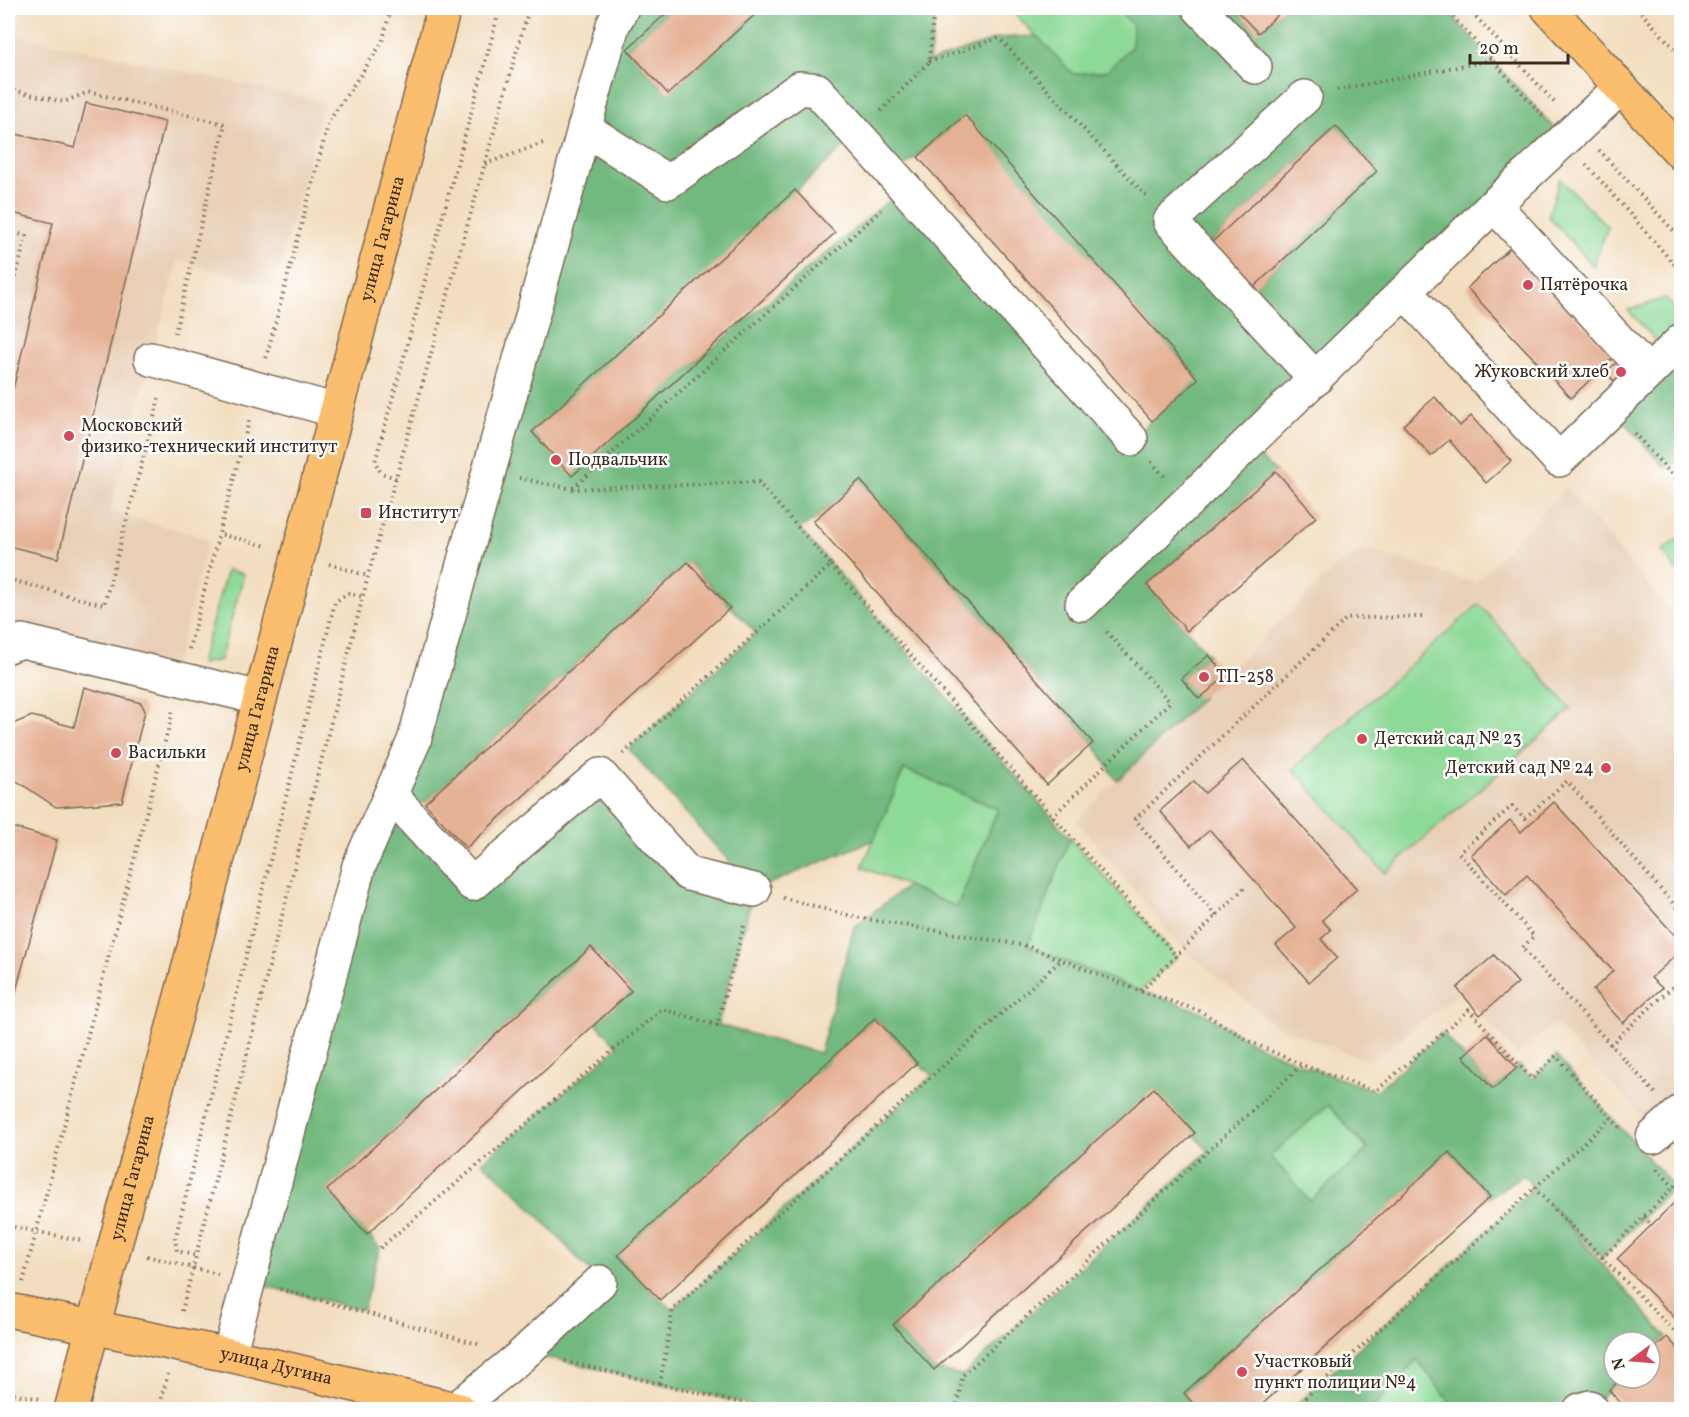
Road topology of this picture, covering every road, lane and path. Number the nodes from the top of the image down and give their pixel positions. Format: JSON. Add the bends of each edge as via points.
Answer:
{"nodes":[{"id":1,"x":391,"y":8,"type":"edge"},
{"id":2,"x":444,"y":8,"type":"edge"},
{"id":3,"x":500,"y":8,"type":"edge"},
{"id":4,"x":529,"y":8,"type":"edge"},
{"id":5,"x":622,"y":8,"type":"edge"},
{"id":6,"x":934,"y":8,"type":"edge"},
{"id":7,"x":1199,"y":8,"type":"edge"},
{"id":8,"x":1548,"y":8,"type":"edge"},
{"id":9,"x":1637,"y":8,"type":"edge"},
{"id":10,"x":1682,"y":57,"type":"edge"},
{"id":11,"x":1492,"y":60,"type":"dead end"},
{"id":12,"x":929,"y":62,"type":"junction"},
{"id":13,"x":1255,"y":67,"type":"dead end"},
{"id":14,"x":1620,"y":88,"type":"junction"},
{"id":15,"x":8,"y":89,"type":"edge"},
{"id":16,"x":1305,"y":97,"type":"joint"},
{"id":17,"x":584,"y":128,"type":"junction"},
{"id":18,"x":857,"y":135,"type":"junction"},
{"id":19,"x":1682,"y":154,"type":"edge"},
{"id":20,"x":485,"y":164,"type":"junction"},
{"id":21,"x":905,"y":188,"type":"junction"},
{"id":22,"x":1494,"y":205,"type":"junction"},
{"id":23,"x":1170,"y":221,"type":"junction"},
{"id":24,"x":8,"y":231,"type":"edge"},
{"id":25,"x":1406,"y":293,"type":"junction"},
{"id":26,"x":8,"y":308,"type":"edge"},
{"id":27,"x":1682,"y":340,"type":"edge"},
{"id":28,"x":160,"y":361,"type":"junction"},
{"id":29,"x":1648,"y":372,"type":"junction"},
{"id":30,"x":1316,"y":379,"type":"junction"},
{"id":31,"x":258,"y":388,"type":"junction"},
{"id":32,"x":1612,"y":408,"type":"junction"},
{"id":33,"x":337,"y":411,"type":"junction"},
{"id":34,"x":1131,"y":439,"type":"joint"},
{"id":35,"x":489,"y":471,"type":"junction"},
{"id":36,"x":396,"y":478,"type":"junction"},
{"id":37,"x":1682,"y":486,"type":"edge"},
{"id":38,"x":572,"y":489,"type":"junction"},
{"id":39,"x":1188,"y":502,"type":"junction"},
{"id":40,"x":219,"y":534,"type":"junction"},
{"id":41,"x":298,"y":555,"type":"junction"},
{"id":42,"x":831,"y":565,"type":"junction"},
{"id":43,"x":368,"y":576,"type":"junction"},
{"id":44,"x":8,"y":579,"type":"edge"},
{"id":45,"x":363,"y":597,"type":"junction"},
{"id":46,"x":1082,"y":604,"type":"joint"},
{"id":47,"x":1422,"y":617,"type":"dead end"},
{"id":48,"x":8,"y":646,"type":"edge"},
{"id":49,"x":181,"y":679,"type":"junction"},
{"id":50,"x":260,"y":698,"type":"junction"},
{"id":51,"x":600,"y":775,"type":"junction"},
{"id":52,"x":391,"y":795,"type":"junction"},
{"id":53,"x":1052,"y":817,"type":"junction"},
{"id":54,"x":1245,"y":887,"type":"dead end"},
{"id":55,"x":754,"y":890,"type":"junction"},
{"id":56,"x":1682,"y":914,"type":"edge"},
{"id":57,"x":1216,"y":916,"type":"junction"},
{"id":58,"x":1177,"y":957,"type":"junction"},
{"id":59,"x":1061,"y":960,"type":"junction"},
{"id":60,"x":1682,"y":978,"type":"edge"},
{"id":61,"x":1140,"y":991,"type":"junction"},
{"id":62,"x":1611,"y":1044,"type":"junction"},
{"id":63,"x":1302,"y":1065,"type":"junction"},
{"id":64,"x":1611,"y":1118,"type":"junction"},
{"id":65,"x":1670,"y":1121,"type":"edge"},
{"id":66,"x":1682,"y":1179,"type":"edge"},
{"id":67,"x":1534,"y":1188,"type":"junction"},
{"id":68,"x":1644,"y":1217,"type":"junction"},
{"id":69,"x":1651,"y":1225,"type":"dead end"},
{"id":70,"x":8,"y":1226,"type":"edge"},
{"id":71,"x":36,"y":1231,"type":"junction"},
{"id":72,"x":113,"y":1248,"type":"junction"},
{"id":73,"x":380,"y":1248,"type":"dead end"},
{"id":74,"x":194,"y":1255,"type":"junction"},
{"id":75,"x":1602,"y":1258,"type":"junction"},
{"id":76,"x":192,"y":1267,"type":"junction"},
{"id":77,"x":249,"y":1281,"type":"junction"},
{"id":78,"x":600,"y":1282,"type":"dead end"},
{"id":79,"x":11,"y":1311,"type":"edge"},
{"id":80,"x":93,"y":1329,"type":"junction"},
{"id":81,"x":1682,"y":1339,"type":"edge"},
{"id":82,"x":176,"y":1345,"type":"junction"},
{"id":83,"x":229,"y":1355,"type":"junction"},
{"id":84,"x":522,"y":1356,"type":"junction"},
{"id":85,"x":660,"y":1384,"type":"junction"},
{"id":86,"x":458,"y":1409,"type":"edge"},
{"id":87,"x":71,"y":1410,"type":"edge"},
{"id":88,"x":158,"y":1410,"type":"edge"},
{"id":89,"x":769,"y":1410,"type":"edge"},
{"id":90,"x":956,"y":1410,"type":"edge"},
{"id":91,"x":1292,"y":1410,"type":"edge"},
{"id":92,"x":1580,"y":1410,"type":"edge"},
{"id":93,"x":1593,"y":1410,"type":"edge"}],
"edges":[{"from":1,"to":31,"type":"path","via":[[382,44],[329,121]]},
{"from":2,"to":33,"type":"main road","name":"улица Гагарина"},
{"from":3,"to":36,"type":"path","via":[[375,462],[381,473]]},
{"from":4,"to":20,"type":"path"},
{"from":5,"to":17,"type":"lane","via":[[613,25]]},
{"from":6,"to":12,"type":"path"},
{"from":7,"to":13,"type":"lane"},
{"from":8,"to":14,"type":"main road"},
{"from":9,"to":10,"type":"path"},
{"from":11,"to":16,"type":"path"},
{"from":12,"to":18,"type":"path"},
{"from":12,"to":23,"type":"path","via":[[999,38]]},
{"from":14,"to":19,"type":"main road"},
{"from":14,"to":22,"type":"lane"},
{"from":15,"to":28,"type":"path","via":[[64,102],[88,92],[225,124]]},
{"from":16,"to":23,"type":"lane"},
{"from":17,"to":18,"type":"lane","via":[[668,182],[800,88],[817,90]]},
{"from":17,"to":20,"type":"path"},
{"from":17,"to":35,"type":"lane"},
{"from":18,"to":21,"type":"lane"},
{"from":20,"to":36,"type":"path"},
{"from":21,"to":34,"type":"lane"},
{"from":21,"to":38,"type":"path"},
{"from":22,"to":25,"type":"lane"},
{"from":22,"to":29,"type":"lane"},
{"from":23,"to":30,"type":"lane"},
{"from":24,"to":26,"type":"path","via":[[26,236]]},
{"from":25,"to":30,"type":"lane"},
{"from":25,"to":32,"type":"lane","via":[[1559,460]]},
{"from":27,"to":29,"type":"lane"},
{"from":28,"to":31,"type":"lane"},
{"from":28,"to":44,"type":"path","via":[[104,605]]},
{"from":29,"to":32,"type":"lane"},
{"from":30,"to":39,"type":"lane"},
{"from":31,"to":33,"type":"lane"},
{"from":31,"to":40,"type":"path"},
{"from":32,"to":37,"type":"path"},
{"from":33,"to":41,"type":"main road","name":"улица Гагарина"},
{"from":34,"to":39,"type":"path"},
{"from":35,"to":38,"type":"path"},
{"from":35,"to":52,"type":"lane","via":[[414,741]]},
{"from":36,"to":43,"type":"path"},
{"from":38,"to":42,"type":"path","via":[[758,482]]},
{"from":39,"to":46,"type":"lane"},
{"from":40,"to":41,"type":"path"},
{"from":40,"to":49,"type":"path"},
{"from":41,"to":43,"type":"path"},
{"from":41,"to":50,"type":"main road","name":"улица Гагарина"},
{"from":42,"to":51,"type":"path"},
{"from":42,"to":53,"type":"path"},
{"from":43,"to":45,"type":"path"},
{"from":45,"to":74,"type":"path"},
{"from":45,"to":74,"type":"path","via":[[348,593],[335,602],[174,1239],[177,1251]]},
{"from":46,"to":53,"type":"path","via":[[1170,702]]},
{"from":47,"to":57,"type":"path","via":[[1347,618],[1135,819]]},
{"from":48,"to":49,"type":"lane","via":[[22,640]]},
{"from":49,"to":50,"type":"lane"},
{"from":49,"to":71,"type":"path"},
{"from":50,"to":72,"type":"main road","name":"улица Гагарина"},
{"from":51,"to":52,"type":"lane","via":[[472,884]]},
{"from":51,"to":55,"type":"lane","via":[[687,874]]},
{"from":52,"to":77,"type":"lane","via":[[359,866]]},
{"from":53,"to":58,"type":"path"},
{"from":54,"to":57,"type":"path"},
{"from":55,"to":59,"type":"path","via":[[856,917],[1027,946]]},
{"from":55,"to":73,"type":"path","via":[[717,1025],[662,1009]]},
{"from":56,"to":62,"type":"path","via":[[1567,781],[1525,818],[1512,806],[1459,853],[1534,936],[1522,948]]},
{"from":57,"to":58,"type":"path"},
{"from":58,"to":61,"type":"path"},
{"from":59,"to":61,"type":"path"},
{"from":59,"to":85,"type":"path","via":[[673,1310]]},
{"from":60,"to":62,"type":"path"},
{"from":61,"to":63,"type":"path","via":[[1200,1011],[1251,1042]]},
{"from":62,"to":65,"type":"path"},
{"from":63,"to":64,"type":"path","via":[[1376,1091],[1468,1010],[1532,1079],[1556,1056]]},
{"from":63,"to":90,"type":"path","via":[[963,1375]]},
{"from":64,"to":65,"type":"path","via":[[1640,1150]]},
{"from":64,"to":67,"type":"path"},
{"from":66,"to":68,"type":"path"},
{"from":67,"to":75,"type":"path"},
{"from":67,"to":91,"type":"path"},
{"from":68,"to":69,"type":"path"},
{"from":68,"to":75,"type":"path"},
{"from":70,"to":71,"type":"path"},
{"from":71,"to":72,"type":"path"},
{"from":71,"to":79,"type":"path"},
{"from":72,"to":76,"type":"path"},
{"from":72,"to":80,"type":"main road","name":"улица Гагарина"},
{"from":74,"to":76,"type":"path"},
{"from":75,"to":81,"type":"path"},
{"from":76,"to":77,"type":"path"},
{"from":76,"to":82,"type":"path"},
{"from":77,"to":83,"type":"lane"},
{"from":77,"to":84,"type":"path"},
{"from":78,"to":84,"type":"lane"},
{"from":79,"to":80,"type":"main road","name":"улица Дугина"},
{"from":80,"to":82,"type":"main road","name":"улица Дугина"},
{"from":80,"to":87,"type":"main road","name":"улица Гагарина"},
{"from":82,"to":83,"type":"main road","name":"улица Дугина"},
{"from":82,"to":88,"type":"path"},
{"from":83,"to":86,"type":"main road","name":"улица Дугина"},
{"from":84,"to":85,"type":"path","via":[[556,1359]]},
{"from":84,"to":86,"type":"lane"},
{"from":85,"to":89,"type":"path"},
{"from":92,"to":93,"type":"lane"}]}
